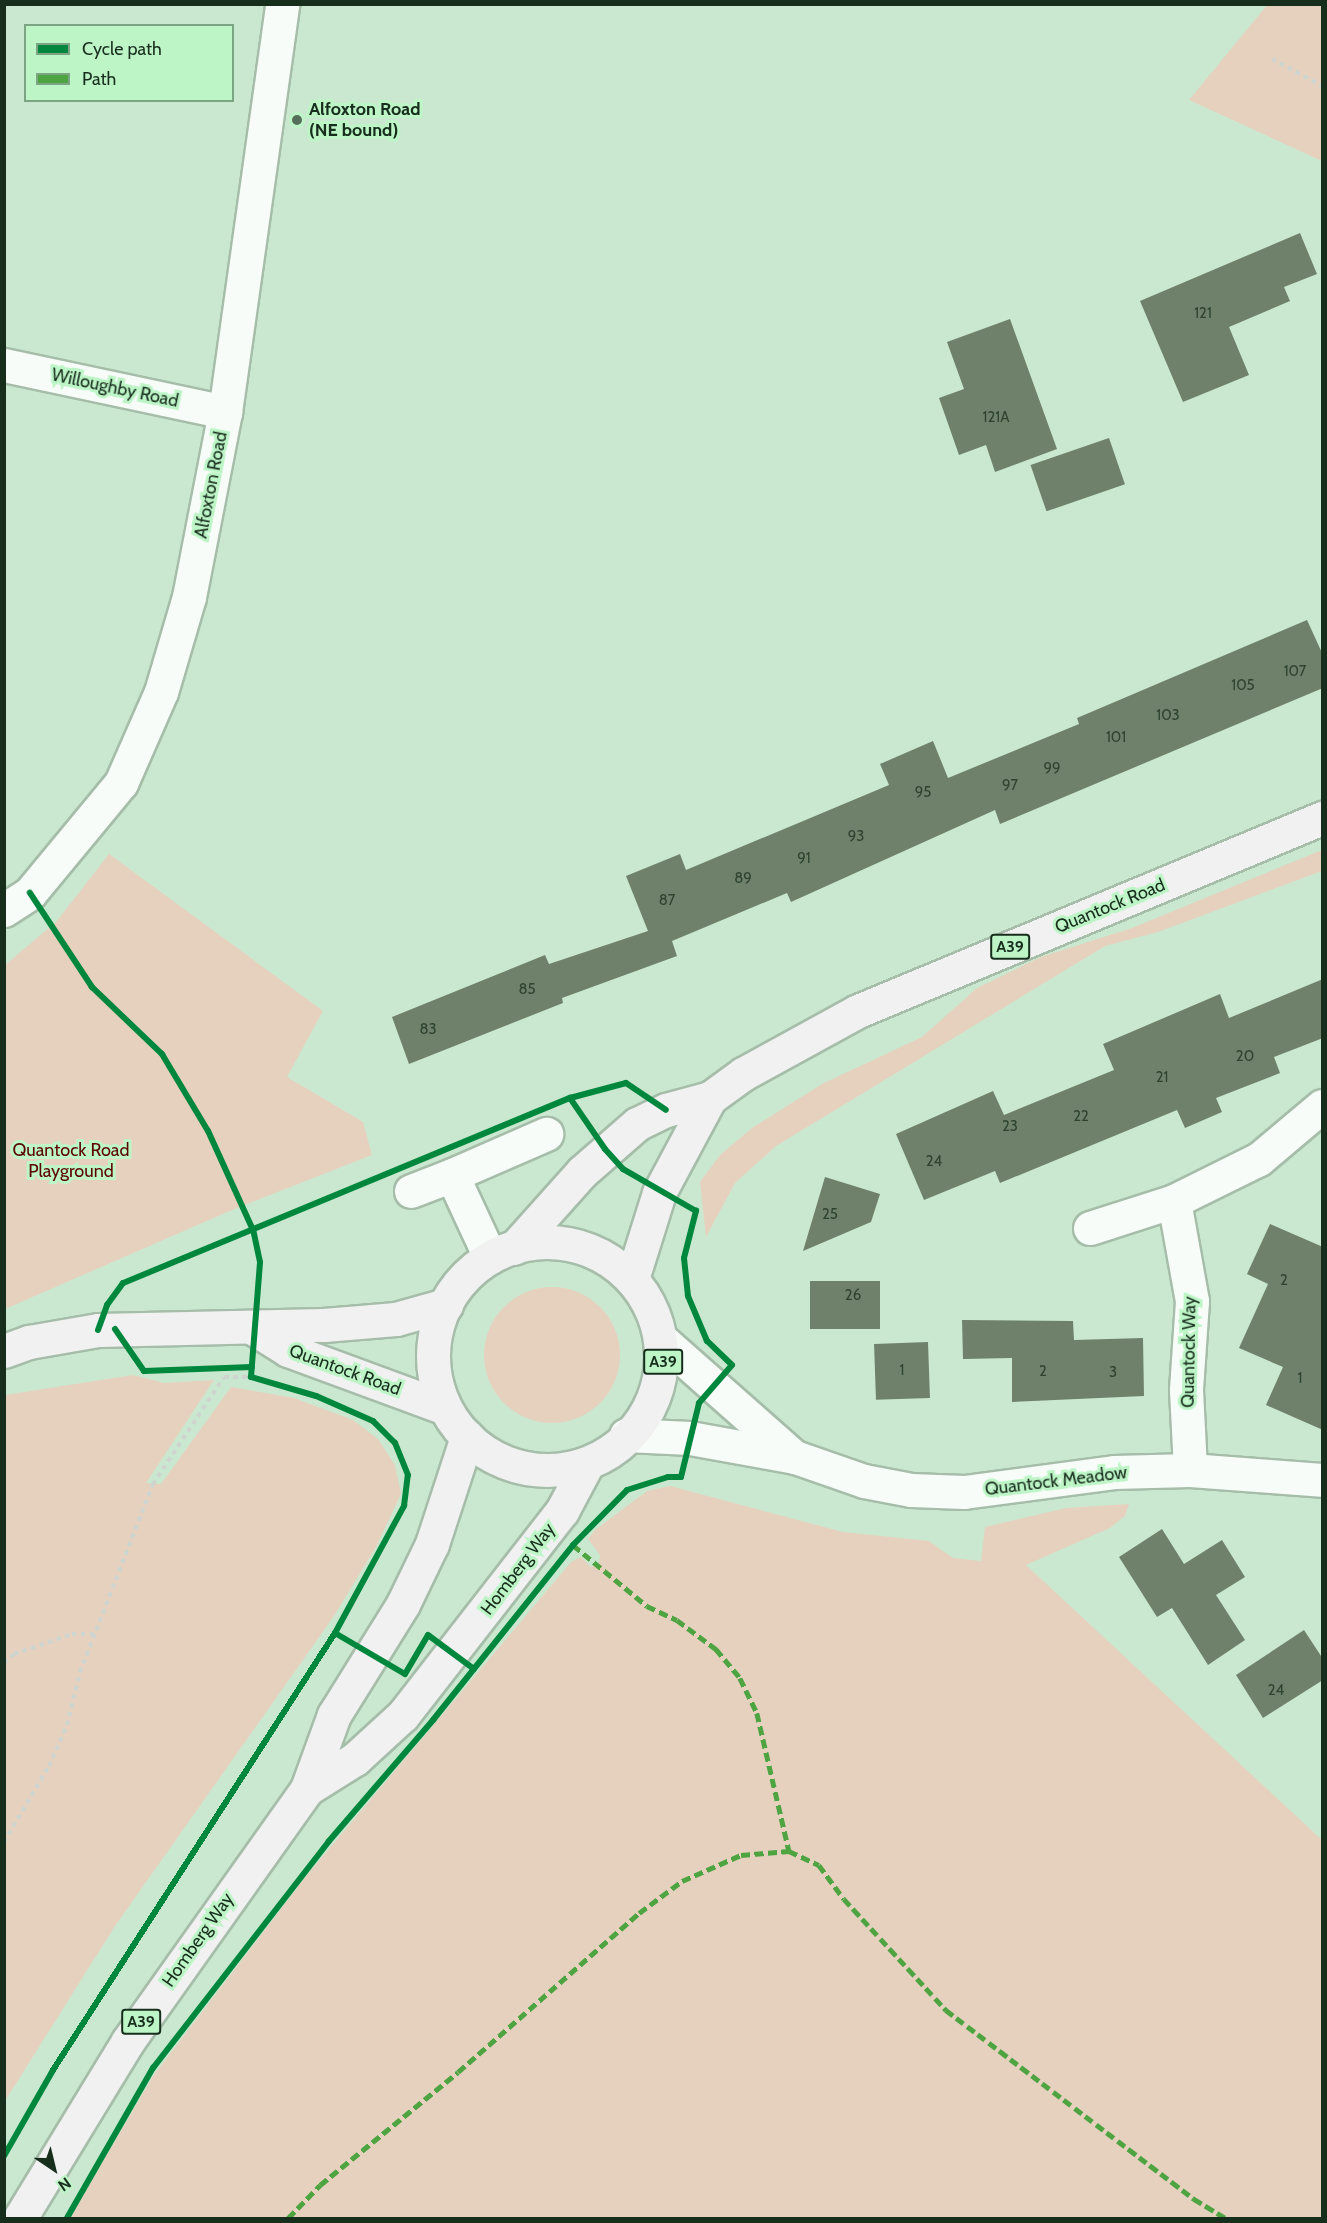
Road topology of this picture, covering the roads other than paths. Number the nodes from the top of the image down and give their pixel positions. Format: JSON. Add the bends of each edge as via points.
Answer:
{"nodes":[{"id":1,"x":282,"y":4,"type":"edge"},
{"id":2,"x":4,"y":365,"type":"edge"},
{"id":3,"x":225,"y":412,"type":"junction"},
{"id":4,"x":1323,"y":818,"type":"edge"},
{"id":5,"x":4,"y":910,"type":"edge"},
{"id":6,"x":710,"y":1098,"type":"junction"},
{"id":7,"x":1323,"y":1106,"type":"edge"},
{"id":8,"x":546,"y":1134,"type":"dead end"},
{"id":9,"x":452,"y":1175,"type":"junction"},
{"id":10,"x":411,"y":1191,"type":"dead end"},
{"id":11,"x":1174,"y":1201,"type":"junction"},
{"id":12,"x":1090,"y":1228,"type":"dead end"},
{"id":13,"x":502,"y":1253,"type":"junction"},
{"id":14,"x":632,"y":1279,"type":"junction"},
{"id":15,"x":446,"y":1305,"type":"junction"},
{"id":16,"x":253,"y":1328,"type":"junction"},
{"id":17,"x":663,"y":1341,"type":"junction"},
{"id":18,"x":4,"y":1351,"type":"edge"},
{"id":19,"x":440,"y":1406,"type":"junction"},
{"id":20,"x":626,"y":1435,"type":"junction"},
{"id":21,"x":466,"y":1437,"type":"junction"},
{"id":22,"x":795,"y":1457,"type":"junction"},
{"id":23,"x":587,"y":1464,"type":"junction"},
{"id":24,"x":1190,"y":1470,"type":"junction"},
{"id":25,"x":1323,"y":1480,"type":"edge"},
{"id":26,"x":307,"y":1789,"type":"junction"},
{"id":27,"x":20,"y":2218,"type":"edge"}],
"edges":[{"from":1,"to":3,"type":"street","name":"Alfoxton Road"},
{"from":2,"to":3,"type":"street","name":"Willoughby Road"},
{"from":3,"to":5,"type":"street","name":"Alfoxton Road","via":[[189,597],[157,703],[121,783],[30,893]]},
{"from":4,"to":6,"type":"main road","name":"Quantock Road","number":"A39","via":[[858,1011],[743,1074]]},
{"from":6,"to":13,"type":"main road","name":"Quantock Road","number":"A39","via":[[666,1110],[638,1124],[605,1149]]},
{"from":6,"to":14,"type":"main road","name":"Quantock Road","number":"A39","via":[[659,1193]]},
{"from":7,"to":11,"type":"street","via":[[1259,1159]]},
{"from":8,"to":9,"type":"street"},
{"from":9,"to":10,"type":"street"},
{"from":9,"to":13,"type":"street"},
{"from":11,"to":12,"type":"street"},
{"from":11,"to":24,"type":"street","name":"Quantock Way","via":[[1191,1301],[1186,1389]]},
{"from":13,"to":14,"type":"main road","number":"A39","via":[[542,1242],[568,1243],[599,1253]]},
{"from":13,"to":15,"type":"main road","number":"A39","via":[[458,1284]]},
{"from":14,"to":17,"type":"main road","number":"A39","via":[[646,1298]]},
{"from":15,"to":16,"type":"main road","name":"Quantock Road","number":"A39","via":[[396,1319]]},
{"from":15,"to":19,"type":"main road","number":"A39","via":[[432,1339],[429,1365]]},
{"from":16,"to":18,"type":"main road","name":"Quantock Road","number":"A39","via":[[217,1324],[98,1330],[29,1342]]},
{"from":16,"to":19,"type":"main road","name":"Quantock Road","number":"A39","via":[[288,1350]]},
{"from":17,"to":20,"type":"main road","number":"A39","via":[[660,1390],[645,1415]]},
{"from":17,"to":22,"type":"street","name":"Quantock Meadow"},
{"from":19,"to":21,"type":"main road","number":"A39"},
{"from":20,"to":22,"type":"street","name":"Quantock Meadow","via":[[690,1438]]},
{"from":20,"to":23,"type":"main road","number":"A39"},
{"from":21,"to":23,"type":"main road","number":"A39","via":[[507,1463],[531,1469],[559,1471]]},
{"from":21,"to":26,"type":"main road","name":"Homberg Way","number":"A39","via":[[432,1544],[403,1604],[334,1714]]},
{"from":22,"to":24,"type":"street","name":"Quantock Meadow","via":[[864,1481],[911,1490],[964,1492],[1114,1472]]},
{"from":23,"to":26,"type":"main road","name":"Homberg Way","number":"A39","via":[[562,1510],[403,1715],[355,1759]]},
{"from":24,"to":25,"type":"street","name":"Quantock Meadow"},
{"from":26,"to":27,"type":"main road","name":"Homberg Way","number":"A39","via":[[128,2041]]}]}
